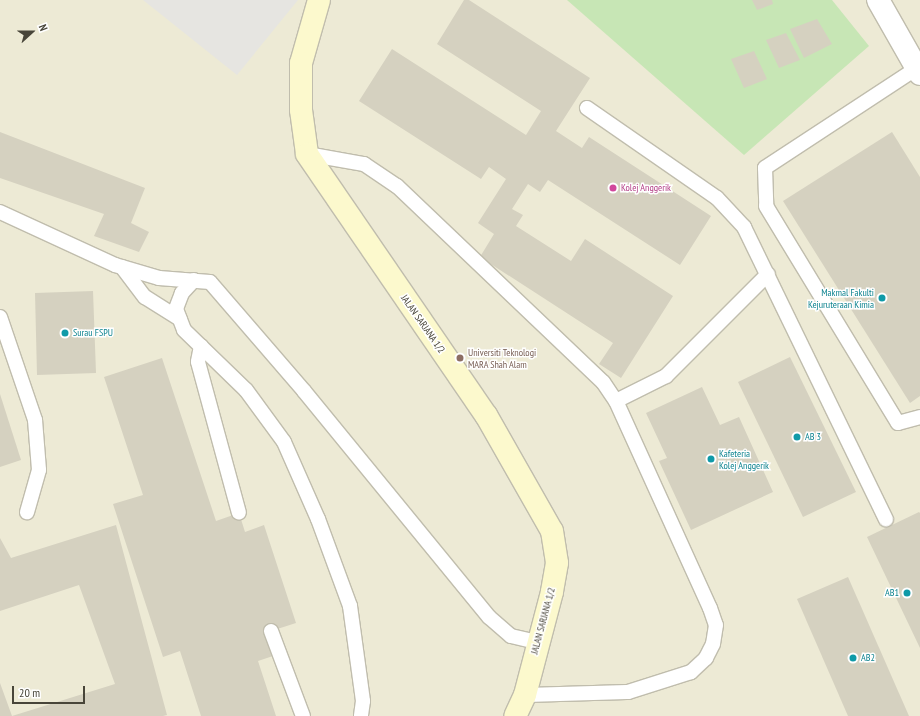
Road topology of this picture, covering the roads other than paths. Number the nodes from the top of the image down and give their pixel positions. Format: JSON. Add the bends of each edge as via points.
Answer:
{"nodes":[{"id":1,"x":319,"y":0,"type":"edge"},
{"id":2,"x":878,"y":0,"type":"edge"},
{"id":3,"x":918,"y":71,"type":"edge"},
{"id":4,"x":587,"y":108,"type":"dead end"},
{"id":5,"x":307,"y":154,"type":"junction"},
{"id":6,"x":0,"y":212,"type":"edge"},
{"id":7,"x":122,"y":267,"type":"junction"},
{"id":8,"x":768,"y":274,"type":"junction"},
{"id":9,"x":194,"y":280,"type":"junction"},
{"id":10,"x":0,"y":317,"type":"edge"},
{"id":11,"x":180,"y":319,"type":"junction"},
{"id":12,"x":201,"y":346,"type":"junction"},
{"id":13,"x":616,"y":401,"type":"junction"},
{"id":14,"x":920,"y":417,"type":"edge"},
{"id":15,"x":27,"y":512,"type":"dead end"},
{"id":16,"x":239,"y":513,"type":"dead end"},
{"id":17,"x":886,"y":519,"type":"dead end"},
{"id":18,"x":271,"y":631,"type":"dead end"},
{"id":19,"x":537,"y":642,"type":"junction"},
{"id":20,"x":525,"y":695,"type":"junction"},
{"id":21,"x":303,"y":716,"type":"edge"},
{"id":22,"x":361,"y":716,"type":"edge"},
{"id":23,"x":515,"y":716,"type":"edge"}],
"edges":[{"from":1,"to":5,"type":"street","name":"JALAN SARJANA 1/2","via":[[301,63],[301,110]]},
{"from":2,"to":3,"type":"street"},
{"from":3,"to":14,"type":"lane","via":[[765,168],[766,206],[898,423]]},
{"from":4,"to":8,"type":"lane","via":[[717,198],[744,227]]},
{"from":5,"to":13,"type":"lane","via":[[364,164],[397,186],[603,382]]},
{"from":5,"to":19,"type":"street","name":"JALAN SARJANA 1/2","via":[[486,415],[552,531],[557,563]]},
{"from":6,"to":7,"type":"lane"},
{"from":7,"to":9,"type":"lane","via":[[159,278]]},
{"from":7,"to":11,"type":"lane","via":[[145,297]]},
{"from":8,"to":13,"type":"lane","via":[[666,376]]},
{"from":8,"to":17,"type":"lane"},
{"from":9,"to":11,"type":"lane","via":[[182,293],[176,309]]},
{"from":9,"to":19,"type":"lane","via":[[210,282],[304,391],[489,617],[511,636]]},
{"from":10,"to":15,"type":"lane","via":[[35,420],[39,470]]},
{"from":11,"to":12,"type":"lane","via":[[184,330]]},
{"from":12,"to":16,"type":"lane","via":[[198,362]]},
{"from":12,"to":22,"type":"lane","via":[[246,390],[284,442],[318,519],[350,606],[363,701]]},
{"from":13,"to":20,"type":"lane","via":[[710,608],[716,625],[714,644],[706,658],[691,672],[669,682],[628,692]]},
{"from":18,"to":21,"type":"lane"},
{"from":19,"to":20,"type":"street","name":"JALAN SARJANA 1/2"},
{"from":20,"to":23,"type":"street","name":"JALAN SARJANA 1/2"}]}
